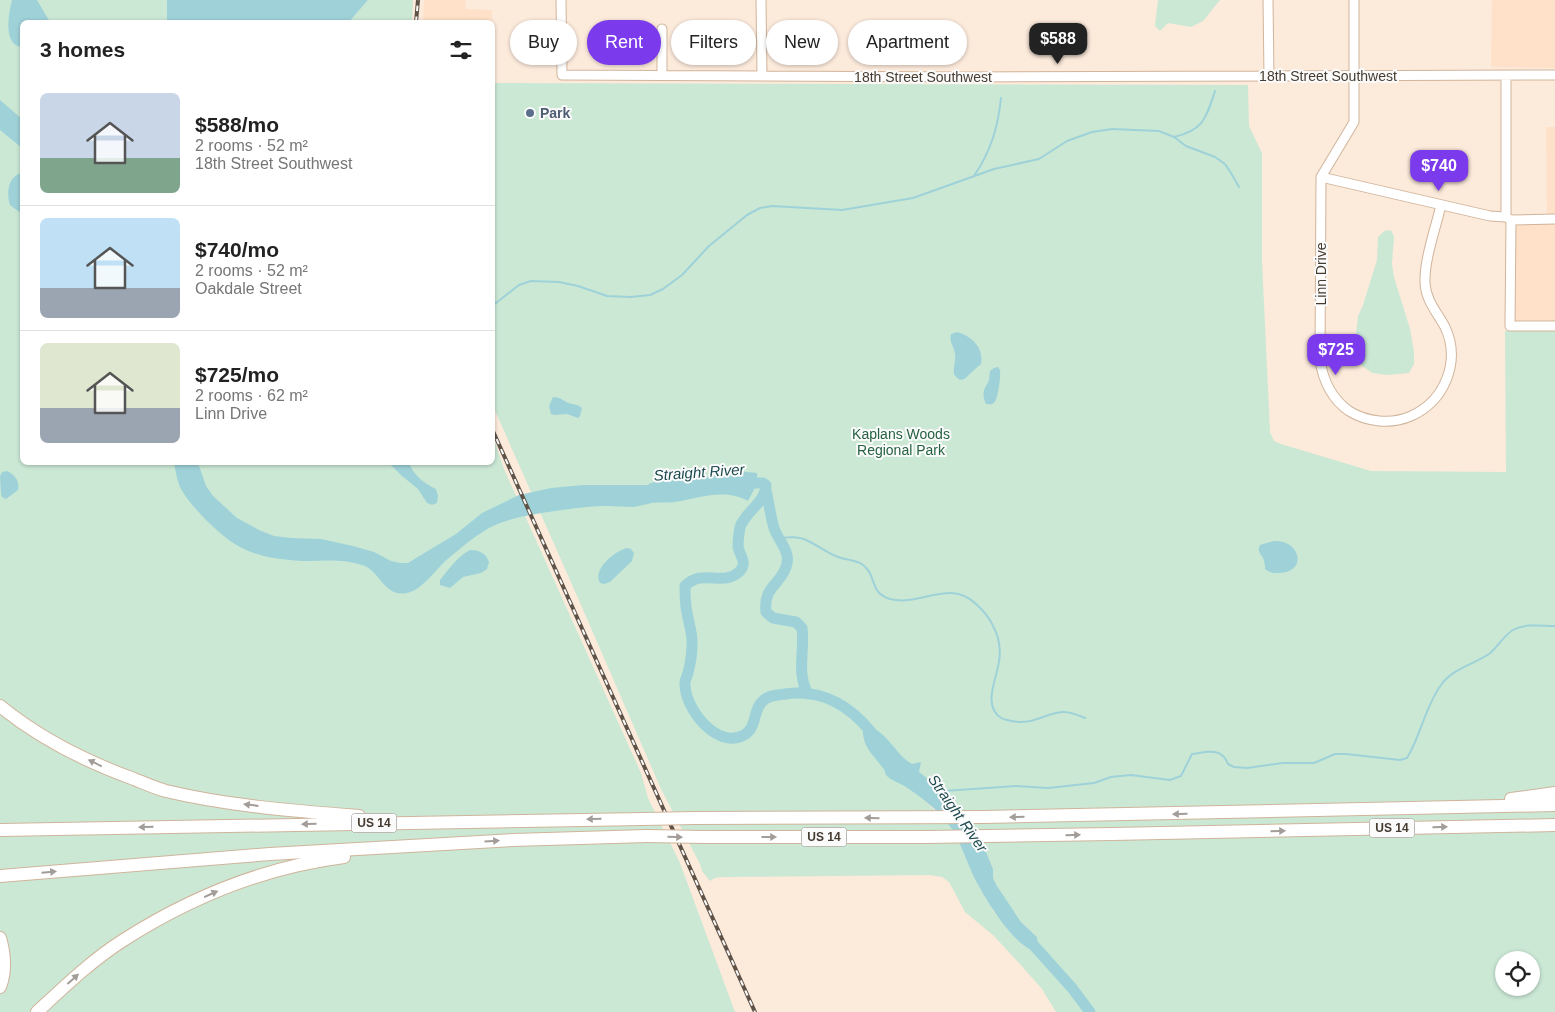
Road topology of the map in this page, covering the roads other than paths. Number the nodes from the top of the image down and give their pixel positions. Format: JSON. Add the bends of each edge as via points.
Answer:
{"nodes":[{"id":1,"x":561,"y":0,"type":"edge"},
{"id":2,"x":762,"y":0,"type":"edge"},
{"id":3,"x":1268,"y":0,"type":"edge"},
{"id":4,"x":1354,"y":0,"type":"edge"},
{"id":5,"x":662,"y":29,"type":"dead end"},
{"id":6,"x":662,"y":75,"type":"junction"},
{"id":7,"x":1555,"y":75,"type":"edge"},
{"id":8,"x":762,"y":76,"type":"junction"},
{"id":9,"x":1269,"y":76,"type":"junction"},
{"id":10,"x":1354,"y":76,"type":"junction"},
{"id":11,"x":1506,"y":76,"type":"junction"},
{"id":12,"x":1321,"y":177,"type":"junction"},
{"id":13,"x":1441,"y":205,"type":"junction"},
{"id":14,"x":1508,"y":218,"type":"junction"},
{"id":15,"x":1555,"y":219,"type":"edge"},
{"id":16,"x":1555,"y":326,"type":"edge"},
{"id":17,"x":0,"y":706,"type":"edge"},
{"id":18,"x":1555,"y":793,"type":"edge"},
{"id":19,"x":1555,"y":805,"type":"edge"},
{"id":20,"x":1357,"y":810,"type":"junction"},
{"id":21,"x":439,"y":822,"type":"junction"},
{"id":22,"x":1555,"y":825,"type":"edge"},
{"id":23,"x":0,"y":830,"type":"edge"},
{"id":24,"x":444,"y":845,"type":"junction"},
{"id":25,"x":0,"y":876,"type":"edge"},
{"id":26,"x":0,"y":938,"type":"edge"},
{"id":27,"x":0,"y":987,"type":"edge"},
{"id":28,"x":38,"y":1012,"type":"edge"}],
"edges":[{"from":1,"to":6,"type":"street","name":"18th Street Southwest","via":[[562,75]]},
{"from":2,"to":8,"type":"street"},
{"from":3,"to":9,"type":"street"},
{"from":4,"to":10,"type":"street"},
{"from":5,"to":6,"type":"street"},
{"from":6,"to":8,"type":"street","name":"18th Street Southwest"},
{"from":7,"to":11,"type":"street","name":"18th Street Southwest"},
{"from":8,"to":9,"type":"street","name":"18th Street Southwest"},
{"from":9,"to":10,"type":"street","name":"18th Street Southwest"},
{"from":10,"to":11,"type":"street","name":"18th Street Southwest"},
{"from":10,"to":12,"type":"street","via":[[1354,122]]},
{"from":11,"to":14,"type":"street"},
{"from":12,"to":13,"type":"street"},
{"from":12,"to":13,"type":"street","name":"Linn Drive","via":[[1322,371],[1335,397],[1350,411],[1368,419],[1391,421],[1417,414],[1439,394],[1448,376],[1449,338],[1429,300],[1425,281]]},
{"from":13,"to":14,"type":"street"},
{"from":14,"to":15,"type":"street"},
{"from":14,"to":16,"type":"street","via":[[1510,326]]},
{"from":21,"to":17,"type":"highway","one_way":true,"via":[[308,812],[214,801],[164,790],[113,772],[59,745]]},
{"from":18,"to":20,"type":"highway","via":[[1518,799]]},
{"from":19,"to":20,"type":"highway","number":"US 14"},
{"from":20,"to":21,"type":"highway","number":"US 14","one_way":true,"bridge":true},
{"from":21,"to":23,"type":"highway","number":"US 14","one_way":true},
{"from":24,"to":22,"type":"highway","number":"US 14","one_way":true,"bridge":true,"via":[[647,836],[928,837]]},
{"from":25,"to":24,"type":"highway","number":"US 14","one_way":true,"via":[[270,854]]},
{"from":28,"to":24,"type":"highway","one_way":true,"via":[[77,975],[121,942],[172,911],[223,888],[281,869],[335,858]]},
{"from":26,"to":27,"type":"highway","via":[[4,960]]}]}
